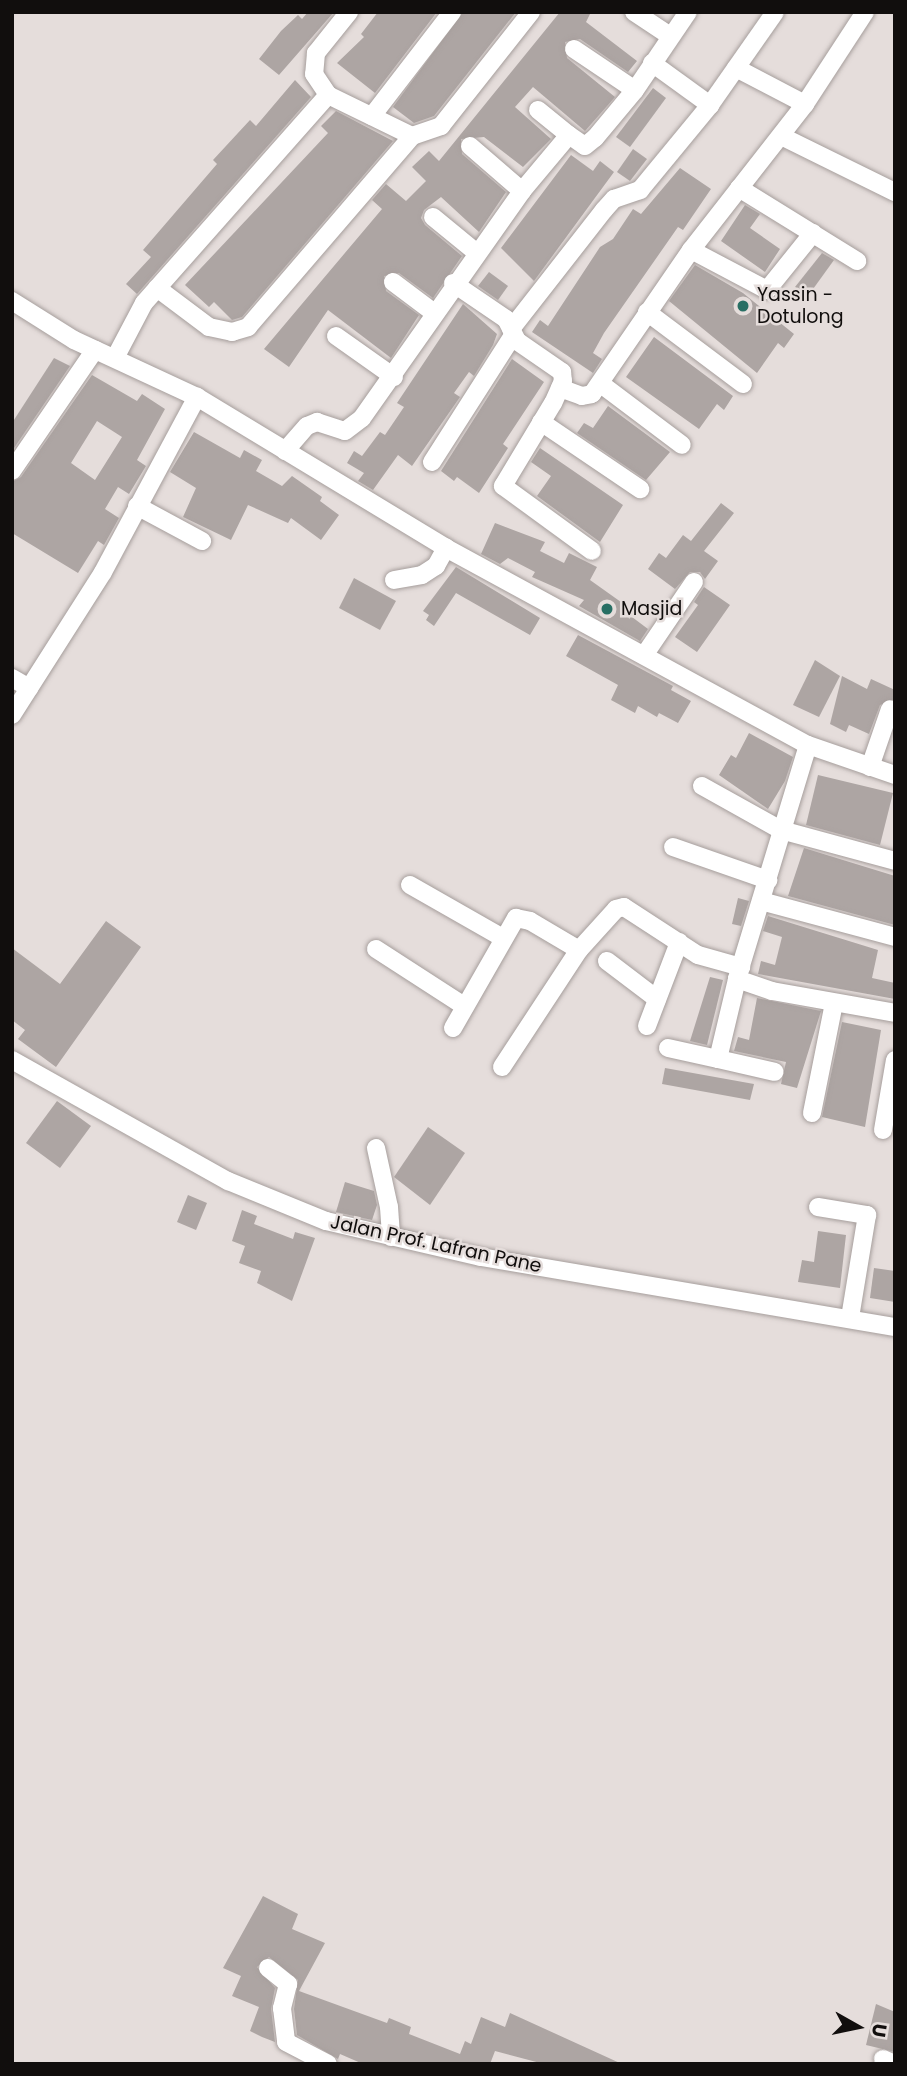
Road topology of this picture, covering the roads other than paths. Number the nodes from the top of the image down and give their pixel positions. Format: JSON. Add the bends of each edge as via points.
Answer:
{"nodes":[{"id":1,"x":349,"y":12,"type":"edge"},
{"id":2,"x":452,"y":12,"type":"edge"},
{"id":3,"x":531,"y":12,"type":"edge"},
{"id":4,"x":634,"y":12,"type":"edge"},
{"id":5,"x":688,"y":12,"type":"edge"},
{"id":6,"x":775,"y":12,"type":"edge"},
{"id":7,"x":865,"y":12,"type":"edge"},
{"id":8,"x":670,"y":36,"type":"junction"},
{"id":9,"x":574,"y":49,"type":"dead end"},
{"id":10,"x":652,"y":63,"type":"junction"},
{"id":11,"x":736,"y":68,"type":"junction"},
{"id":12,"x":635,"y":90,"type":"junction"},
{"id":13,"x":328,"y":94,"type":"junction"},
{"id":14,"x":805,"y":104,"type":"junction"},
{"id":15,"x":710,"y":105,"type":"junction"},
{"id":16,"x":538,"y":110,"type":"dead end"},
{"id":17,"x":372,"y":116,"type":"junction"},
{"id":18,"x":569,"y":135,"type":"junction"},
{"id":19,"x":412,"y":136,"type":"junction"},
{"id":20,"x":781,"y":136,"type":"junction"},
{"id":21,"x":470,"y":146,"type":"dead end"},
{"id":22,"x":739,"y":188,"type":"junction"},
{"id":23,"x":522,"y":191,"type":"junction"},
{"id":24,"x":895,"y":192,"type":"edge"},
{"id":25,"x":433,"y":217,"type":"dead end"},
{"id":26,"x":813,"y":233,"type":"junction"},
{"id":27,"x":691,"y":250,"type":"junction"},
{"id":28,"x":477,"y":253,"type":"junction"},
{"id":29,"x":857,"y":261,"type":"dead end"},
{"id":30,"x":393,"y":282,"type":"dead end"},
{"id":31,"x":453,"y":283,"type":"junction"},
{"id":32,"x":157,"y":288,"type":"junction"},
{"id":33,"x":12,"y":300,"type":"edge"},
{"id":34,"x":433,"y":312,"type":"junction"},
{"id":35,"x":647,"y":312,"type":"junction"},
{"id":36,"x":512,"y":333,"type":"junction"},
{"id":37,"x":336,"y":336,"type":"dead end"},
{"id":38,"x":95,"y":350,"type":"junction"},
{"id":39,"x":115,"y":358,"type":"junction"},
{"id":40,"x":394,"y":377,"type":"junction"},
{"id":41,"x":601,"y":384,"type":"junction"},
{"id":42,"x":743,"y":384,"type":"dead end"},
{"id":43,"x":560,"y":388,"type":"junction"},
{"id":44,"x":197,"y":397,"type":"junction"},
{"id":45,"x":541,"y":422,"type":"junction"},
{"id":46,"x":682,"y":445,"type":"dead end"},
{"id":47,"x":285,"y":451,"type":"junction"},
{"id":48,"x":432,"y":462,"type":"dead end"},
{"id":49,"x":12,"y":471,"type":"edge"},
{"id":50,"x":640,"y":489,"type":"dead end"},
{"id":51,"x":137,"y":506,"type":"junction"},
{"id":52,"x":202,"y":541,"type":"dead end"},
{"id":53,"x":446,"y":548,"type":"junction"},
{"id":54,"x":592,"y":551,"type":"dead end"},
{"id":55,"x":394,"y":580,"type":"dead end"},
{"id":56,"x":694,"y":582,"type":"dead end"},
{"id":57,"x":645,"y":654,"type":"junction"},
{"id":58,"x":12,"y":678,"type":"edge"},
{"id":59,"x":29,"y":688,"type":"junction"},
{"id":60,"x":890,"y":709,"type":"dead end"},
{"id":61,"x":12,"y":715,"type":"edge"},
{"id":62,"x":808,"y":745,"type":"junction"},
{"id":63,"x":870,"y":767,"type":"junction"},
{"id":64,"x":895,"y":775,"type":"edge"},
{"id":65,"x":702,"y":786,"type":"dead end"},
{"id":66,"x":781,"y":830,"type":"junction"},
{"id":67,"x":673,"y":846,"type":"dead end"},
{"id":68,"x":895,"y":860,"type":"edge"},
{"id":69,"x":768,"y":880,"type":"junction"},
{"id":70,"x":410,"y":886,"type":"dead end"},
{"id":71,"x":761,"y":901,"type":"junction"},
{"id":72,"x":895,"y":937,"type":"edge"},
{"id":73,"x":503,"y":938,"type":"junction"},
{"id":74,"x":679,"y":943,"type":"junction"},
{"id":75,"x":376,"y":950,"type":"dead end"},
{"id":76,"x":579,"y":950,"type":"junction"},
{"id":77,"x":607,"y":961,"type":"dead end"},
{"id":78,"x":739,"y":973,"type":"junction"},
{"id":79,"x":657,"y":999,"type":"junction"},
{"id":80,"x":834,"y":1003,"type":"junction"},
{"id":81,"x":464,"y":1006,"type":"junction"},
{"id":82,"x":895,"y":1013,"type":"edge"},
{"id":83,"x":647,"y":1026,"type":"dead end"},
{"id":84,"x":453,"y":1028,"type":"dead end"},
{"id":85,"x":667,"y":1048,"type":"dead end"},
{"id":86,"x":718,"y":1059,"type":"junction"},
{"id":87,"x":12,"y":1060,"type":"edge"},
{"id":88,"x":895,"y":1060,"type":"edge"},
{"id":89,"x":502,"y":1068,"type":"dead end"},
{"id":90,"x":775,"y":1072,"type":"dead end"},
{"id":91,"x":812,"y":1113,"type":"dead end"},
{"id":92,"x":883,"y":1129,"type":"dead end"},
{"id":93,"x":376,"y":1148,"type":"dead end"},
{"id":94,"x":818,"y":1207,"type":"dead end"},
{"id":95,"x":391,"y":1237,"type":"junction"},
{"id":96,"x":850,"y":1318,"type":"junction"},
{"id":97,"x":895,"y":1326,"type":"edge"},
{"id":98,"x":268,"y":1968,"type":"dead end"},
{"id":99,"x":328,"y":2064,"type":"edge"}],
"edges":[{"from":1,"to":13,"type":"street","via":[[314,58],[314,74]]},
{"from":2,"to":17,"type":"street"},
{"from":3,"to":19,"type":"street","via":[[441,126]]},
{"from":4,"to":8,"type":"street"},
{"from":5,"to":8,"type":"street"},
{"from":6,"to":11,"type":"street"},
{"from":7,"to":14,"type":"street"},
{"from":8,"to":10,"type":"street"},
{"from":9,"to":12,"type":"street"},
{"from":10,"to":12,"type":"street"},
{"from":10,"to":15,"type":"street"},
{"from":11,"to":14,"type":"street"},
{"from":11,"to":15,"type":"street"},
{"from":12,"to":18,"type":"street","via":[[585,146]]},
{"from":13,"to":17,"type":"street"},
{"from":13,"to":32,"type":"street"},
{"from":14,"to":20,"type":"street"},
{"from":15,"to":36,"type":"street","via":[[640,190],[614,199],[604,210]]},
{"from":16,"to":18,"type":"street"},
{"from":17,"to":19,"type":"street"},
{"from":18,"to":23,"type":"street"},
{"from":19,"to":32,"type":"street","via":[[248,327],[232,332],[209,327]]},
{"from":20,"to":22,"type":"street"},
{"from":20,"to":24,"type":"street"},
{"from":21,"to":23,"type":"street"},
{"from":22,"to":26,"type":"street"},
{"from":22,"to":27,"type":"street"},
{"from":23,"to":28,"type":"street"},
{"from":25,"to":28,"type":"street"},
{"from":26,"to":27,"type":"street","via":[[767,290]]},
{"from":26,"to":29,"type":"street"},
{"from":27,"to":35,"type":"street"},
{"from":28,"to":31,"type":"street"},
{"from":30,"to":34,"type":"street"},
{"from":31,"to":34,"type":"street"},
{"from":31,"to":36,"type":"street","via":[[506,319]]},
{"from":32,"to":39,"type":"street","via":[[135,316]]},
{"from":33,"to":38,"type":"street"},
{"from":34,"to":40,"type":"street"},
{"from":35,"to":41,"type":"street"},
{"from":35,"to":42,"type":"street"},
{"from":36,"to":43,"type":"street","via":[[559,369],[564,377]]},
{"from":36,"to":48,"type":"street"},
{"from":37,"to":40,"type":"street"},
{"from":38,"to":39,"type":"street"},
{"from":38,"to":49,"type":"street"},
{"from":39,"to":44,"type":"street"},
{"from":40,"to":47,"type":"street","via":[[355,425],[345,431],[317,422],[307,426]]},
{"from":41,"to":43,"type":"street","via":[[587,397]]},
{"from":41,"to":46,"type":"street"},
{"from":43,"to":45,"type":"street"},
{"from":44,"to":47,"type":"street"},
{"from":44,"to":51,"type":"street"},
{"from":45,"to":50,"type":"street"},
{"from":45,"to":54,"type":"street","via":[[503,486]]},
{"from":47,"to":53,"type":"street"},
{"from":51,"to":52,"type":"street"},
{"from":51,"to":59,"type":"street","via":[[103,572]]},
{"from":53,"to":55,"type":"street","via":[[436,566],[422,575]]},
{"from":53,"to":57,"type":"street"},
{"from":56,"to":57,"type":"street"},
{"from":57,"to":62,"type":"street"},
{"from":58,"to":59,"type":"street"},
{"from":59,"to":61,"type":"street"},
{"from":60,"to":63,"type":"street"},
{"from":62,"to":63,"type":"street"},
{"from":62,"to":66,"type":"street"},
{"from":63,"to":64,"type":"street"},
{"from":65,"to":66,"type":"street"},
{"from":66,"to":68,"type":"street"},
{"from":66,"to":69,"type":"street"},
{"from":67,"to":69,"type":"street"},
{"from":69,"to":71,"type":"street"},
{"from":70,"to":73,"type":"street"},
{"from":71,"to":72,"type":"street"},
{"from":71,"to":78,"type":"street"},
{"from":73,"to":76,"type":"street","via":[[519,917]]},
{"from":73,"to":81,"type":"street"},
{"from":74,"to":76,"type":"street","via":[[624,907],[608,915]]},
{"from":74,"to":78,"type":"street"},
{"from":74,"to":79,"type":"street"},
{"from":75,"to":81,"type":"street"},
{"from":76,"to":89,"type":"street"},
{"from":77,"to":79,"type":"street"},
{"from":78,"to":80,"type":"street"},
{"from":78,"to":86,"type":"street"},
{"from":79,"to":83,"type":"street"},
{"from":80,"to":82,"type":"street"},
{"from":80,"to":91,"type":"street"},
{"from":81,"to":84,"type":"street"},
{"from":85,"to":86,"type":"street"},
{"from":86,"to":90,"type":"street"},
{"from":87,"to":95,"type":"street","name":"Jalan Prof. Lafran Pane","via":[[228,1181],[303,1214]]},
{"from":88,"to":92,"type":"street"},
{"from":93,"to":95,"type":"street","via":[[390,1207]]},
{"from":94,"to":96,"type":"street","via":[[867,1215]]},
{"from":95,"to":96,"type":"street","name":"Jalan Prof. Lafran Pane","via":[[481,1257]]},
{"from":96,"to":97,"type":"street","name":"Jalan Prof. Lafran Pane"},
{"from":98,"to":99,"type":"street","via":[[288,1984],[282,2008],[286,2042]]}]}
